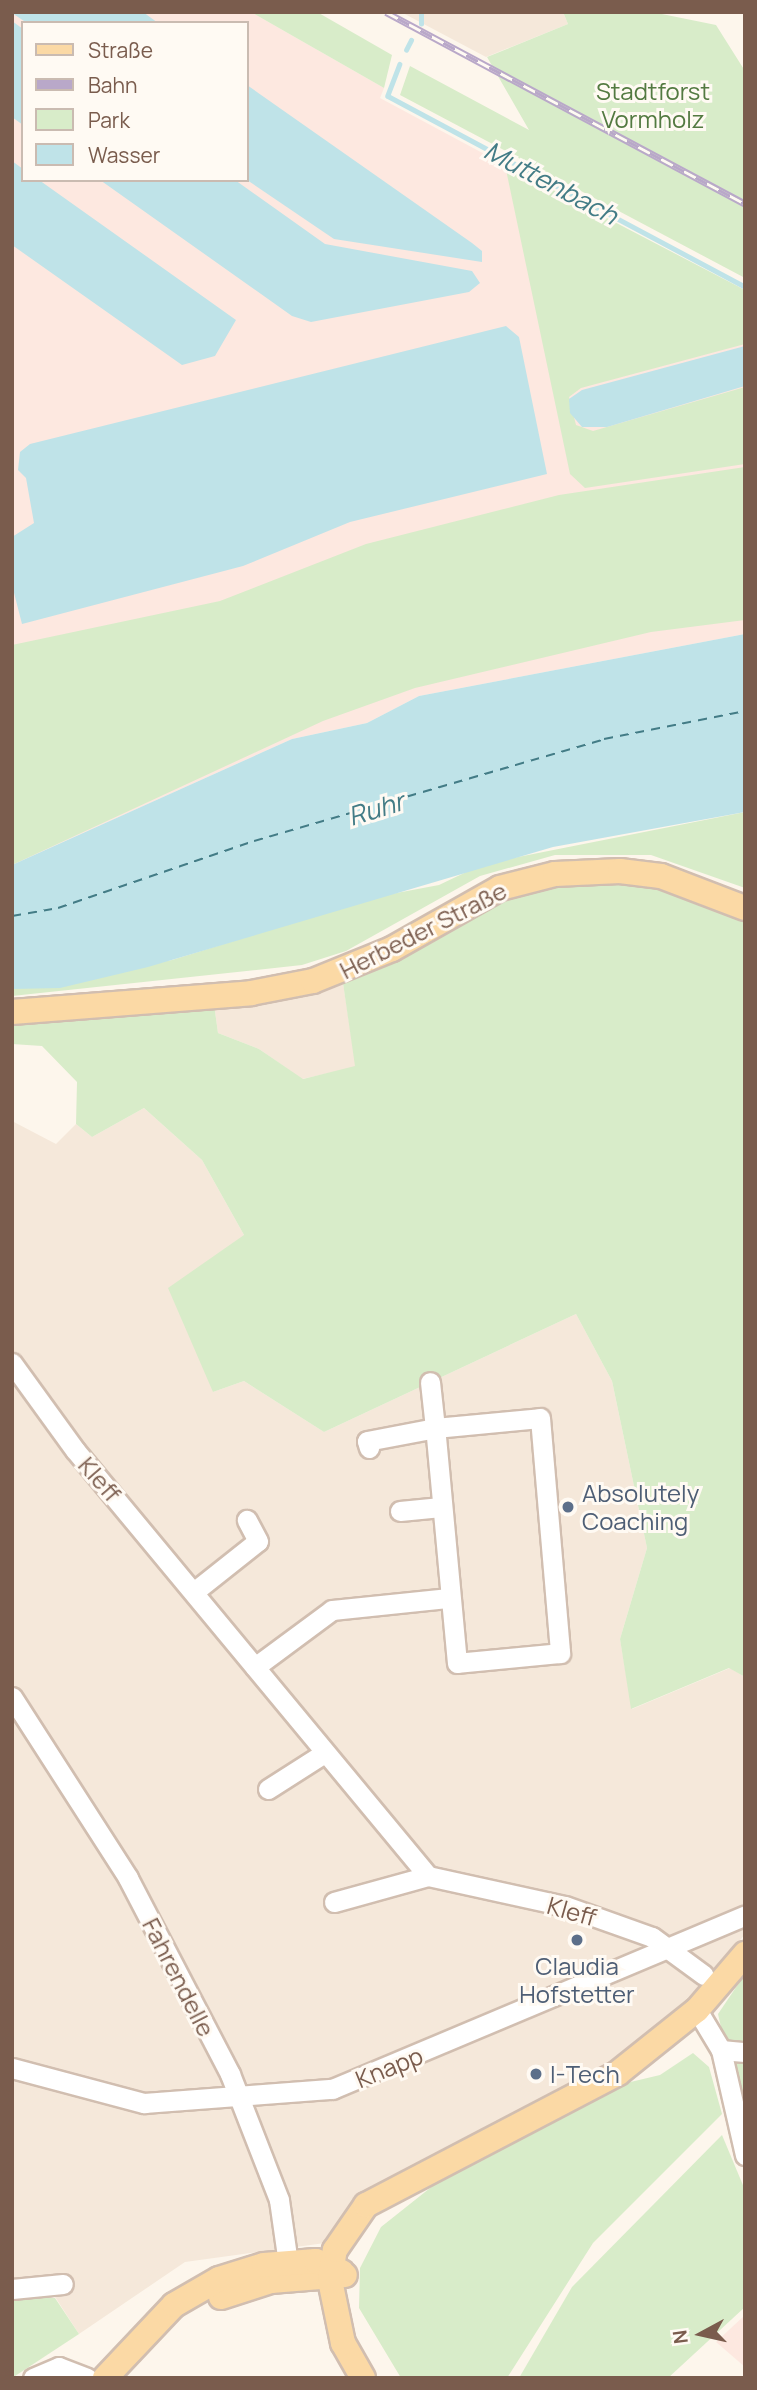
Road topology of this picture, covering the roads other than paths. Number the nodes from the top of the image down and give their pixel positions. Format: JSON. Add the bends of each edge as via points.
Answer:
{"nodes":[{"id":1,"x":745,"y":908,"type":"edge"},
{"id":2,"x":12,"y":1012,"type":"edge"},
{"id":3,"x":13,"y":1364,"type":"edge"},
{"id":4,"x":430,"y":1382,"type":"dead end"},
{"id":5,"x":435,"y":1428,"type":"junction"},
{"id":6,"x":369,"y":1448,"type":"dead end"},
{"id":7,"x":441,"y":1507,"type":"junction"},
{"id":8,"x":400,"y":1511,"type":"dead end"},
{"id":9,"x":247,"y":1520,"type":"dead end"},
{"id":10,"x":195,"y":1591,"type":"junction"},
{"id":11,"x":449,"y":1598,"type":"junction"},
{"id":12,"x":255,"y":1667,"type":"junction"},
{"id":13,"x":12,"y":1697,"type":"edge"},
{"id":14,"x":324,"y":1754,"type":"junction"},
{"id":15,"x":268,"y":1789,"type":"dead end"},
{"id":16,"x":423,"y":1869,"type":"junction"},
{"id":17,"x":334,"y":1902,"type":"dead end"},
{"id":18,"x":745,"y":1915,"type":"edge"},
{"id":19,"x":668,"y":1949,"type":"junction"},
{"id":20,"x":745,"y":1954,"type":"edge"},
{"id":21,"x":704,"y":1975,"type":"dead end"},
{"id":22,"x":697,"y":2010,"type":"junction"},
{"id":23,"x":721,"y":2050,"type":"junction"},
{"id":24,"x":745,"y":2052,"type":"edge"},
{"id":25,"x":12,"y":2068,"type":"edge"},
{"id":26,"x":236,"y":2093,"type":"junction"},
{"id":27,"x":745,"y":2155,"type":"edge"},
{"id":28,"x":291,"y":2271,"type":"junction"},
{"id":29,"x":336,"y":2272,"type":"junction"},
{"id":30,"x":63,"y":2284,"type":"dead end"},
{"id":31,"x":12,"y":2289,"type":"edge"},
{"id":32,"x":33,"y":2378,"type":"edge"},
{"id":33,"x":86,"y":2378,"type":"edge"},
{"id":34,"x":105,"y":2378,"type":"edge"},
{"id":35,"x":363,"y":2378,"type":"edge"},
{"id":36,"x":377,"y":2378,"type":"edge"}],
"edges":[{"from":1,"to":2,"type":"main road","name":"Herbeder Straße","via":[[661,876],[620,871],[555,874],[500,888],[392,949],[313,981],[251,993]]},
{"from":3,"to":10,"type":"street","name":"Kleff","via":[[75,1450]]},
{"from":4,"to":5,"type":"street"},
{"from":5,"to":6,"type":"street","via":[[367,1441]]},
{"from":5,"to":7,"type":"street"},
{"from":5,"to":11,"type":"street","via":[[540,1418],[560,1653],[457,1663]]},
{"from":7,"to":8,"type":"street"},
{"from":7,"to":11,"type":"street"},
{"from":9,"to":10,"type":"street","via":[[258,1541]]},
{"from":10,"to":12,"type":"street","name":"Kleff"},
{"from":11,"to":12,"type":"street","via":[[332,1610]]},
{"from":12,"to":14,"type":"street","name":"Kleff"},
{"from":13,"to":26,"type":"street","name":"Fahrendelle","via":[[128,1878]]},
{"from":14,"to":15,"type":"street"},
{"from":14,"to":16,"type":"street","name":"Kleff"},
{"from":16,"to":17,"type":"street","name":"Kleff"},
{"from":16,"to":19,"type":"street","name":"Kleff","via":[[565,1906]]},
{"from":18,"to":19,"type":"street","name":"Knapp"},
{"from":19,"to":21,"type":"street","name":"Kleff"},
{"from":19,"to":26,"type":"street","name":"Knapp","via":[[349,2084]]},
{"from":20,"to":22,"type":"main road"},
{"from":22,"to":23,"type":"street"},
{"from":22,"to":29,"type":"main road","via":[[618,2073],[366,2205]]},
{"from":23,"to":24,"type":"street"},
{"from":23,"to":27,"type":"street"},
{"from":25,"to":26,"type":"street","name":"Knapp","via":[[144,2103]]},
{"from":26,"to":28,"type":"street","name":"Fahrendelle","via":[[279,2200]]},
{"from":28,"to":29,"type":"main road"},
{"from":28,"to":34,"type":"main road","via":[[159,2322]]},
{"from":29,"to":35,"type":"main road","via":[[335,2318]]},
{"from":29,"to":36,"type":"main road","via":[[345,2319]]},
{"from":30,"to":31,"type":"street"},
{"from":32,"to":33,"type":"street","via":[[59,2367]]}]}
